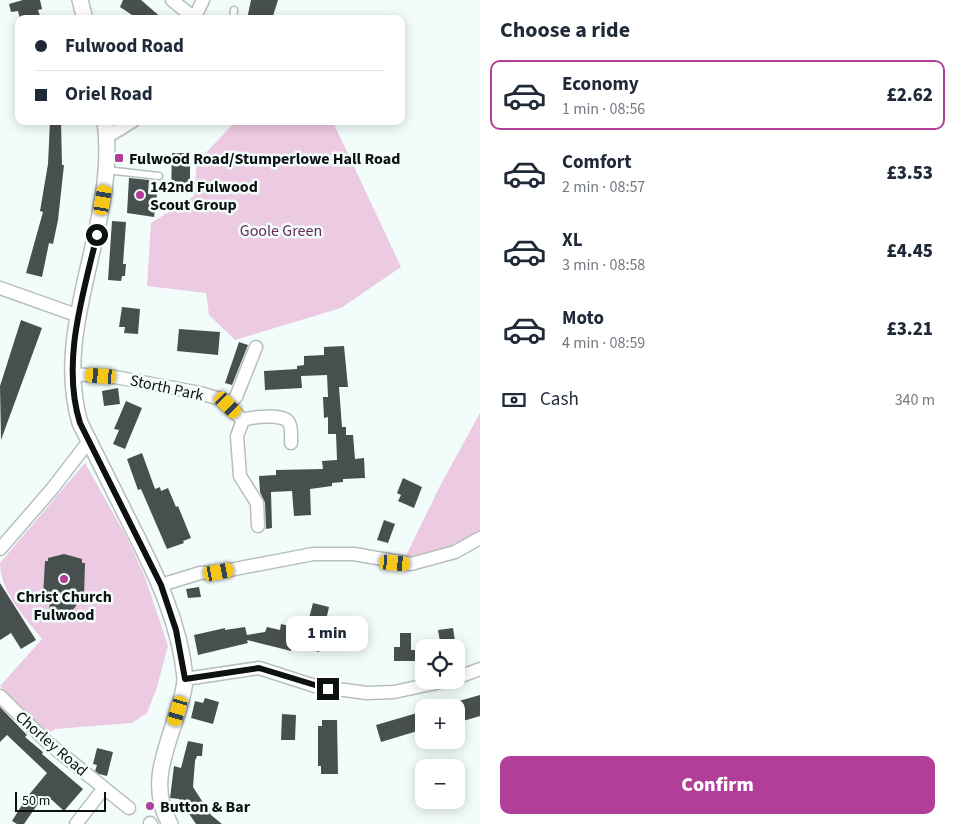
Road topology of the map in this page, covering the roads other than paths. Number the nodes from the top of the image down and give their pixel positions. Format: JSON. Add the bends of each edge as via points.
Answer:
{"nodes":[{"id":1,"x":80,"y":0,"type":"edge"},
{"id":2,"x":172,"y":0,"type":"edge"},
{"id":3,"x":203,"y":0,"type":"edge"},
{"id":4,"x":234,"y":10,"type":"dead end"},
{"id":5,"x":84,"y":15,"type":"edge"},
{"id":6,"x":189,"y":15,"type":"edge"},
{"id":7,"x":196,"y":15,"type":"edge"},
{"id":8,"x":233,"y":15,"type":"edge"},
{"id":9,"x":106,"y":125,"type":"edge"},
{"id":10,"x":126,"y":125,"type":"edge"},
{"id":11,"x":107,"y":137,"type":"junction"},
{"id":12,"x":106,"y":170,"type":"junction"},
{"id":13,"x":159,"y":176,"type":"dead end"},
{"id":14,"x":0,"y":288,"type":"edge"},
{"id":15,"x":79,"y":316,"type":"junction"},
{"id":16,"x":256,"y":348,"type":"dead end"},
{"id":17,"x":73,"y":374,"type":"junction"},
{"id":18,"x":228,"y":405,"type":"junction"},
{"id":19,"x":243,"y":420,"type":"junction"},
{"id":20,"x":89,"y":441,"type":"junction"},
{"id":21,"x":291,"y":443,"type":"dead end"},
{"id":22,"x":258,"y":526,"type":"dead end"},
{"id":23,"x":480,"y":538,"type":"edge"},
{"id":24,"x":0,"y":549,"type":"edge"},
{"id":25,"x":161,"y":585,"type":"junction"},
{"id":26,"x":480,"y":669,"type":"edge"},
{"id":27,"x":465,"y":675,"type":"edge"},
{"id":28,"x":185,"y":679,"type":"junction"},
{"id":29,"x":415,"y":688,"type":"edge"},
{"id":30,"x":0,"y":696,"type":"edge"},
{"id":31,"x":104,"y":788,"type":"junction"},
{"id":32,"x":129,"y":808,"type":"dead end"},
{"id":33,"x":76,"y":824,"type":"edge"},
{"id":34,"x":170,"y":824,"type":"edge"}],
"edges":[{"from":1,"to":5,"type":"street"},
{"from":2,"to":6,"type":"street"},
{"from":3,"to":7,"type":"street"},
{"from":4,"to":8,"type":"lane"},
{"from":9,"to":11,"type":"street"},
{"from":10,"to":11,"type":"street"},
{"from":11,"to":12,"type":"street"},
{"from":12,"to":13,"type":"lane"},
{"from":12,"to":15,"type":"street","via":[[97,235]]},
{"from":14,"to":15,"type":"street"},
{"from":15,"to":17,"type":"street"},
{"from":16,"to":18,"type":"street","via":[[236,397]]},
{"from":17,"to":18,"type":"street","name":"Storth Park","via":[[154,384],[220,399]]},
{"from":17,"to":20,"type":"street","via":[[76,409]]},
{"from":18,"to":19,"type":"street","name":"Storth Park"},
{"from":19,"to":21,"type":"street","via":[[287,419]]},
{"from":19,"to":22,"type":"street","via":[[237,436],[240,476],[257,503]]},
{"from":20,"to":24,"type":"street","via":[[52,490]]},
{"from":20,"to":25,"type":"street"},
{"from":23,"to":25,"type":"street","via":[[455,552],[411,564],[354,554],[313,554],[200,573]]},
{"from":25,"to":28,"type":"street","via":[[176,630]]},
{"from":26,"to":27,"type":"street"},
{"from":28,"to":29,"type":"street","via":[[259,668],[315,686],[366,693]]},
{"from":28,"to":34,"type":"street","via":[[159,774],[161,806]]},
{"from":30,"to":31,"type":"street","name":"Chorley Road","via":[[48,743]]},
{"from":31,"to":32,"type":"street","name":"Chorley Road"},
{"from":31,"to":33,"type":"street"}]}
